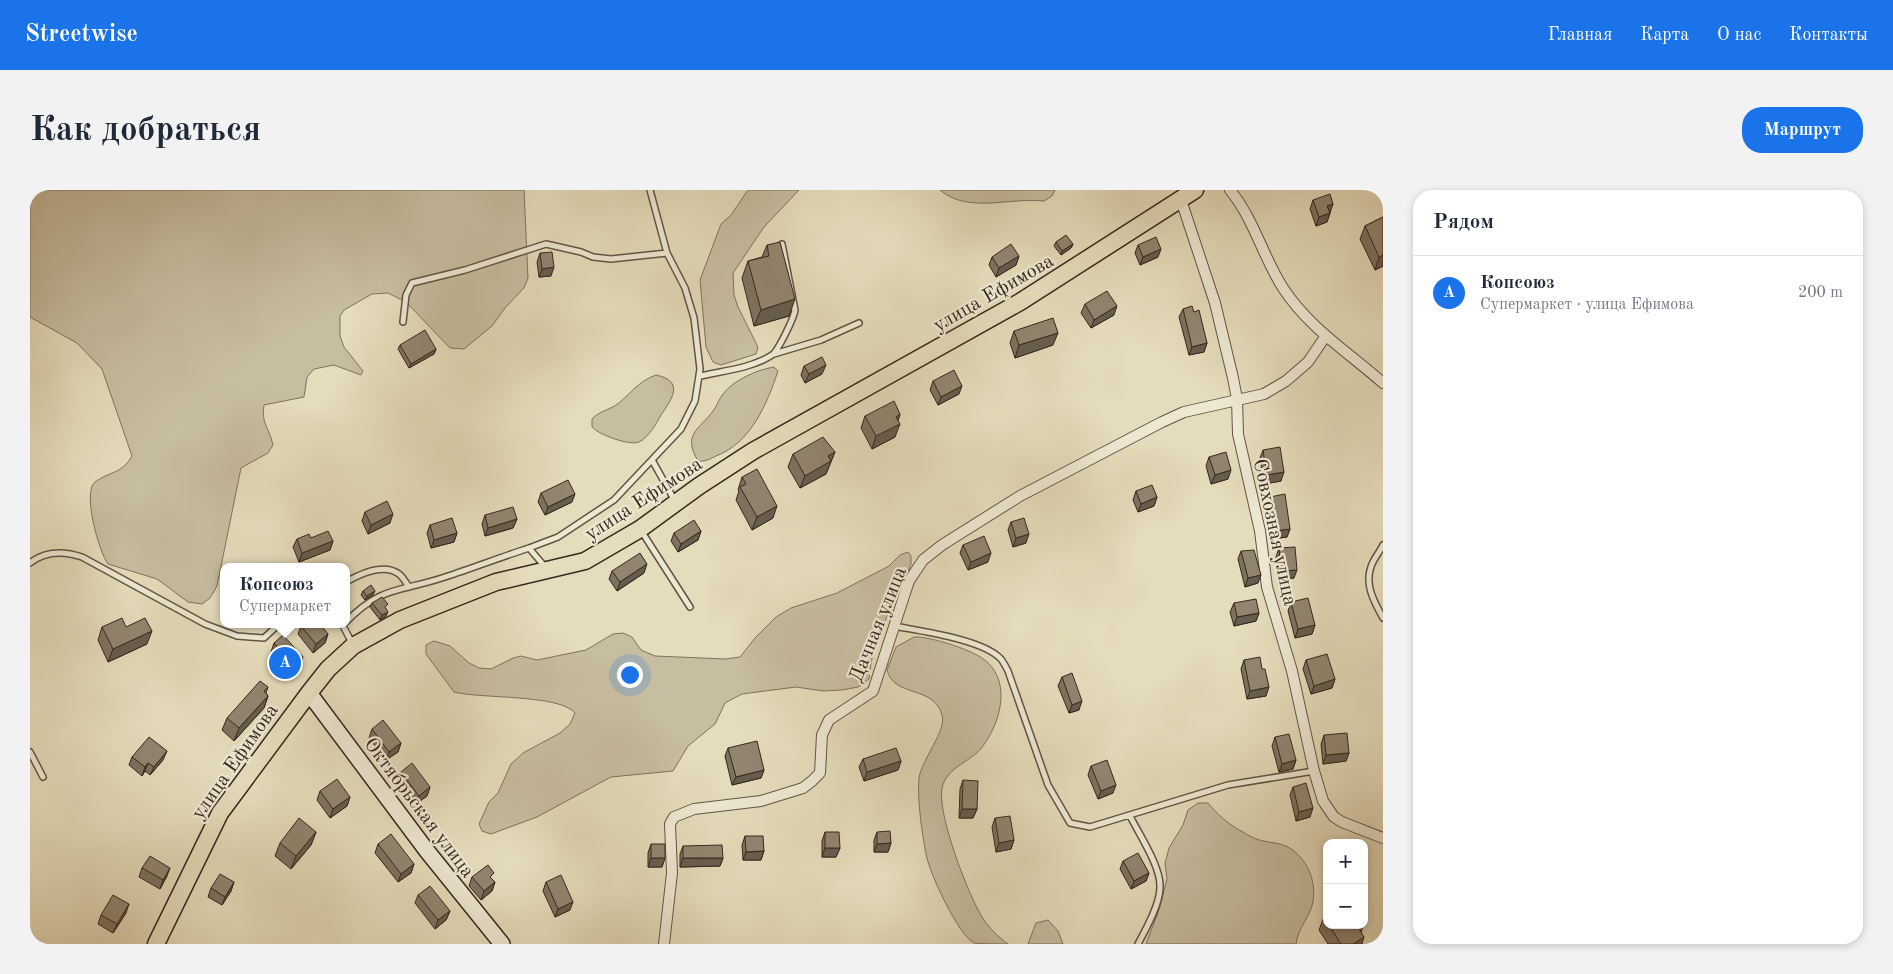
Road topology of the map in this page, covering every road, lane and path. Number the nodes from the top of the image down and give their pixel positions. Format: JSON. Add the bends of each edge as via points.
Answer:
{"nodes":[{"id":1,"x":650,"y":190,"type":"edge"},
{"id":2,"x":1195,"y":190,"type":"edge"},
{"id":3,"x":1230,"y":190,"type":"edge"},
{"id":4,"x":1181,"y":200,"type":"junction"},
{"id":5,"x":782,"y":244,"type":"edge"},
{"id":6,"x":667,"y":253,"type":"junction"},
{"id":7,"x":403,"y":322,"type":"dead end"},
{"id":8,"x":859,"y":323,"type":"dead end"},
{"id":9,"x":1325,"y":337,"type":"junction"},
{"id":10,"x":774,"y":354,"type":"junction"},
{"id":11,"x":700,"y":376,"type":"junction"},
{"id":12,"x":1383,"y":383,"type":"edge"},
{"id":13,"x":1237,"y":400,"type":"junction"},
{"id":14,"x":652,"y":460,"type":"junction"},
{"id":15,"x":676,"y":503,"type":"junction"},
{"id":16,"x":640,"y":529,"type":"junction"},
{"id":17,"x":1383,"y":544,"type":"edge"},
{"id":18,"x":529,"y":548,"type":"junction"},
{"id":19,"x":30,"y":563,"type":"edge"},
{"id":20,"x":548,"y":571,"type":"junction"},
{"id":21,"x":350,"y":580,"type":"edge"},
{"id":22,"x":409,"y":587,"type":"junction"},
{"id":23,"x":690,"y":606,"type":"dead end"},
{"id":24,"x":1383,"y":618,"type":"edge"},
{"id":25,"x":350,"y":619,"type":"edge"},
{"id":26,"x":894,"y":626,"type":"junction"},
{"id":27,"x":275,"y":628,"type":"edge"},
{"id":28,"x":346,"y":628,"type":"edge"},
{"id":29,"x":353,"y":646,"type":"junction"},
{"id":30,"x":308,"y":693,"type":"junction"},
{"id":31,"x":30,"y":752,"type":"edge"},
{"id":32,"x":1314,"y":771,"type":"junction"},
{"id":33,"x":43,"y":777,"type":"dead end"},
{"id":34,"x":1130,"y":816,"type":"junction"},
{"id":35,"x":1383,"y":838,"type":"edge"},
{"id":36,"x":156,"y":944,"type":"edge"},
{"id":37,"x":502,"y":944,"type":"edge"},
{"id":38,"x":664,"y":944,"type":"edge"},
{"id":39,"x":1138,"y":944,"type":"edge"}],
"edges":[{"from":1,"to":6,"type":"lane"},
{"from":2,"to":4,"type":"main road","name":"улица Ефимова"},
{"from":3,"to":9,"type":"street","via":[[1243,208],[1282,288]]},
{"from":4,"to":13,"type":"street","name":"Совхозная улица","via":[[1215,303]]},
{"from":4,"to":15,"type":"main road","name":"улица Ефимова","via":[[1020,302],[754,451]]},
{"from":5,"to":10,"type":"lane","via":[[795,310],[793,320]]},
{"from":6,"to":7,"type":"lane","via":[[611,259],[546,244],[412,284],[406,295]]},
{"from":6,"to":11,"type":"lane","via":[[685,288],[694,318]]},
{"from":8,"to":10,"type":"lane","via":[[821,340]]},
{"from":9,"to":12,"type":"street"},
{"from":9,"to":13,"type":"street","name":"Дачная улица","via":[[1308,362],[1286,381],[1264,394]]},
{"from":10,"to":11,"type":"lane"},
{"from":11,"to":14,"type":"lane","via":[[690,414],[681,429]]},
{"from":13,"to":26,"type":"street","name":"Дачная улица","via":[[1184,412],[1162,422],[1020,496],[942,545],[923,560],[908,581]]},
{"from":13,"to":32,"type":"street","name":"Совхозная улица","via":[[1238,434],[1260,531],[1267,588],[1292,671]]},
{"from":14,"to":15,"type":"lane"},
{"from":14,"to":18,"type":"lane","via":[[603,509],[558,537]]},
{"from":15,"to":16,"type":"main road","name":"улица Ефимова"},
{"from":16,"to":20,"type":"main road","name":"улица Ефимова","via":[[585,561]]},
{"from":16,"to":23,"type":"lane"},
{"from":17,"to":24,"type":"lane","via":[[1368,576],[1369,589]]},
{"from":18,"to":20,"type":"lane"},
{"from":18,"to":22,"type":"lane","via":[[451,576]]},
{"from":19,"to":27,"type":"lane","via":[[42,556],[67,552],[82,557],[205,624],[237,636],[264,638]]},
{"from":20,"to":29,"type":"main road","name":"улица Ефимова","via":[[496,582],[436,604]]},
{"from":21,"to":22,"type":"lane","via":[[384,569],[399,574]]},
{"from":22,"to":25,"type":"lane","via":[[373,598]]},
{"from":26,"to":34,"type":"lane","via":[[982,647],[999,658],[1008,671],[1048,785],[1070,823],[1090,827]]},
{"from":26,"to":38,"type":"street","name":"Дачная улица","via":[[873,691],[833,716],[824,729],[820,773],[812,781],[803,788],[761,801],[694,809],[674,816],[670,824],[672,873]]},
{"from":28,"to":29,"type":"lane"},
{"from":29,"to":30,"type":"main road","name":"улица Ефимова"},
{"from":30,"to":36,"type":"main road","name":"улица Ефимова","via":[[220,813]]},
{"from":30,"to":37,"type":"street","name":"Октябрьская улица"},
{"from":31,"to":33,"type":"lane"},
{"from":32,"to":34,"type":"lane","via":[[1228,785]]},
{"from":32,"to":35,"type":"street","name":"Совхозная улица","via":[[1323,801],[1334,817]]},
{"from":34,"to":39,"type":"lane","via":[[1154,863],[1160,886]]}]}
